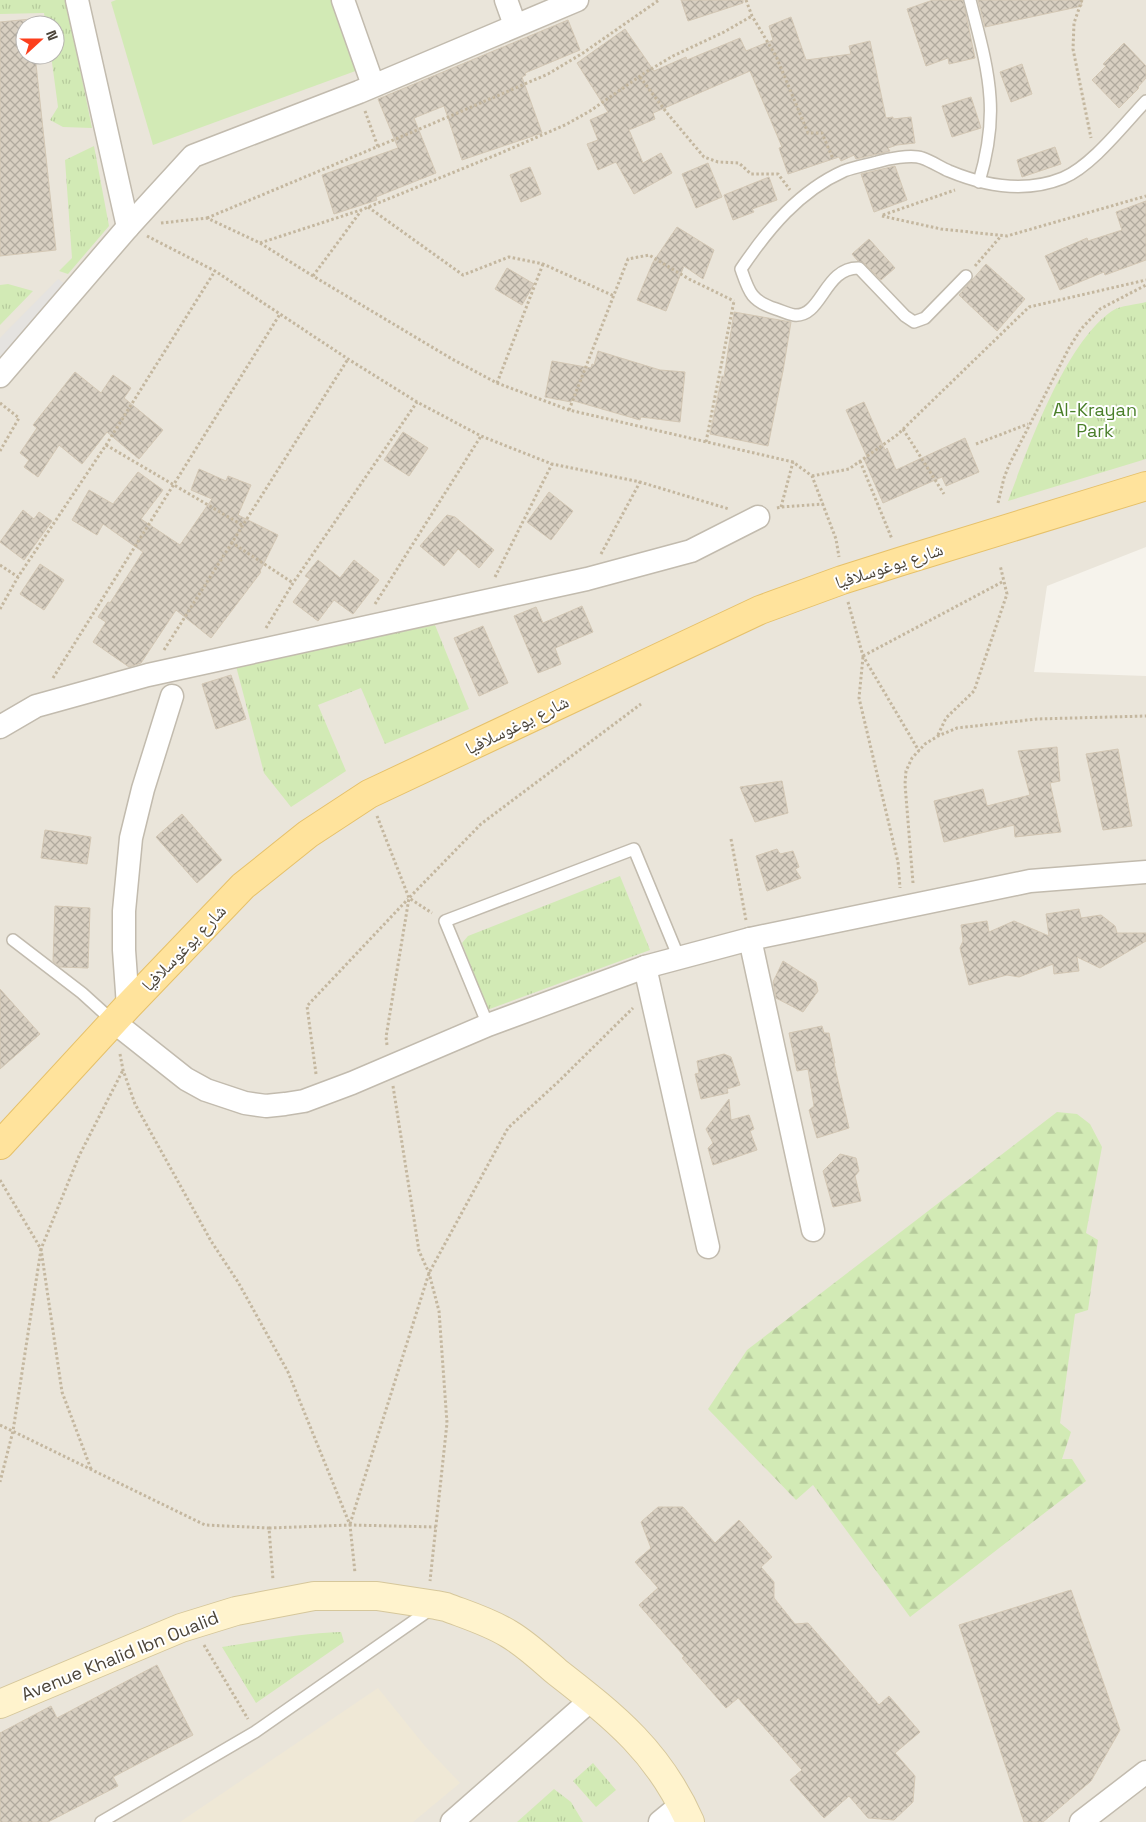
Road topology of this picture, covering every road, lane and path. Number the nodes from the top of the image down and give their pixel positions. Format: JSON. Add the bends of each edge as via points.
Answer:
{"nodes":[{"id":1,"x":343,"y":0,"type":"edge"},
{"id":2,"x":506,"y":0,"type":"edge"},
{"id":3,"x":577,"y":0,"type":"edge"},
{"id":4,"x":659,"y":0,"type":"edge"},
{"id":5,"x":746,"y":0,"type":"edge"},
{"id":6,"x":970,"y":0,"type":"edge"},
{"id":7,"x":1082,"y":0,"type":"edge"},
{"id":8,"x":83,"y":2,"type":"edge"},
{"id":9,"x":752,"y":16,"type":"junction"},
{"id":10,"x":515,"y":25,"type":"junction"},
{"id":11,"x":640,"y":77,"type":"junction"},
{"id":12,"x":366,"y":89,"type":"junction"},
{"id":13,"x":1146,"y":101,"type":"edge"},
{"id":14,"x":378,"y":147,"type":"junction"},
{"id":15,"x":1095,"y":155,"type":"junction"},
{"id":16,"x":840,"y":173,"type":"junction"},
{"id":17,"x":979,"y":182,"type":"junction"},
{"id":18,"x":1146,"y":196,"type":"edge"},
{"id":19,"x":798,"y":200,"type":"junction"},
{"id":20,"x":368,"y":207,"type":"junction"},
{"id":21,"x":361,"y":210,"type":"junction"},
{"id":22,"x":207,"y":218,"type":"junction"},
{"id":23,"x":128,"y":227,"type":"junction"},
{"id":24,"x":1001,"y":236,"type":"junction"},
{"id":25,"x":260,"y":242,"type":"junction"},
{"id":26,"x":543,"y":264,"type":"junction"},
{"id":27,"x":741,"y":268,"type":"junction"},
{"id":28,"x":215,"y":271,"type":"junction"},
{"id":29,"x":313,"y":276,"type":"junction"},
{"id":30,"x":966,"y":276,"type":"joint"},
{"id":31,"x":1146,"y":280,"type":"edge"},
{"id":32,"x":1146,"y":285,"type":"edge"},
{"id":33,"x":614,"y":296,"type":"junction"},
{"id":34,"x":734,"y":301,"type":"junction"},
{"id":35,"x":280,"y":314,"type":"junction"},
{"id":36,"x":348,"y":359,"type":"junction"},
{"id":37,"x":0,"y":376,"type":"edge"},
{"id":38,"x":497,"y":383,"type":"junction"},
{"id":39,"x":417,"y":402,"type":"junction"},
{"id":40,"x":0,"y":403,"type":"edge"},
{"id":41,"x":569,"y":410,"type":"junction"},
{"id":42,"x":1028,"y":424,"type":"junction"},
{"id":43,"x":903,"y":429,"type":"junction"},
{"id":44,"x":481,"y":436,"type":"junction"},
{"id":45,"x":706,"y":442,"type":"junction"},
{"id":46,"x":976,"y":444,"type":"dead end"},
{"id":47,"x":106,"y":445,"type":"junction"},
{"id":48,"x":0,"y":451,"type":"edge"},
{"id":49,"x":860,"y":461,"type":"junction"},
{"id":50,"x":793,"y":462,"type":"junction"},
{"id":51,"x":552,"y":464,"type":"junction"},
{"id":52,"x":812,"y":476,"type":"junction"},
{"id":53,"x":640,"y":482,"type":"junction"},
{"id":54,"x":174,"y":485,"type":"junction"},
{"id":55,"x":1146,"y":486,"type":"edge"},
{"id":56,"x":944,"y":494,"type":"dead end"},
{"id":57,"x":998,"y":503,"type":"dead end"},
{"id":58,"x":824,"y":504,"type":"junction"},
{"id":59,"x":758,"y":517,"type":"joint"},
{"id":60,"x":242,"y":525,"type":"junction"},
{"id":61,"x":231,"y":542,"type":"junction"},
{"id":62,"x":902,"y":561,"type":"junction"},
{"id":63,"x":0,"y":565,"type":"edge"},
{"id":64,"x":1000,"y":565,"type":"dead end"},
{"id":65,"x":18,"y":576,"type":"junction"},
{"id":66,"x":588,"y":578,"type":"junction"},
{"id":67,"x":842,"y":580,"type":"junction"},
{"id":68,"x":1004,"y":581,"type":"junction"},
{"id":69,"x":293,"y":584,"type":"junction"},
{"id":70,"x":484,"y":600,"type":"junction"},
{"id":71,"x":0,"y":609,"type":"edge"},
{"id":72,"x":360,"y":628,"type":"junction"},
{"id":73,"x":252,"y":652,"type":"junction"},
{"id":74,"x":863,"y":656,"type":"junction"},
{"id":75,"x":148,"y":675,"type":"junction"},
{"id":76,"x":172,"y":696,"type":"dead end"},
{"id":77,"x":641,"y":704,"type":"dead end"},
{"id":78,"x":36,"y":706,"type":"junction"},
{"id":79,"x":1146,"y":716,"type":"edge"},
{"id":80,"x":0,"y":726,"type":"edge"},
{"id":81,"x":938,"y":736,"type":"junction"},
{"id":82,"x":919,"y":751,"type":"junction"},
{"id":83,"x":369,"y":794,"type":"junction"},
{"id":84,"x":731,"y":839,"type":"dead end"},
{"id":85,"x":1146,"y":872,"type":"edge"},
{"id":86,"x":409,"y":898,"type":"junction"},
{"id":87,"x":908,"y":905,"type":"junction"},
{"id":88,"x":445,"y":921,"type":"junction"},
{"id":89,"x":750,"y":939,"type":"junction"},
{"id":90,"x":13,"y":940,"type":"dead end"},
{"id":91,"x":679,"y":958,"type":"junction"},
{"id":92,"x":644,"y":967,"type":"junction"},
{"id":93,"x":649,"y":992,"type":"junction"},
{"id":94,"x":121,"y":1014,"type":"junction"},
{"id":95,"x":488,"y":1025,"type":"junction"},
{"id":96,"x":390,"y":1067,"type":"junction"},
{"id":97,"x":123,"y":1070,"type":"junction"},
{"id":98,"x":319,"y":1095,"type":"junction"},
{"id":99,"x":0,"y":1145,"type":"edge"},
{"id":100,"x":0,"y":1180,"type":"edge"},
{"id":101,"x":813,"y":1230,"type":"dead end"},
{"id":102,"x":708,"y":1247,"type":"dead end"},
{"id":103,"x":41,"y":1249,"type":"junction"},
{"id":104,"x":429,"y":1273,"type":"junction"},
{"id":105,"x":0,"y":1425,"type":"edge"},
{"id":106,"x":13,"y":1431,"type":"junction"},
{"id":107,"x":91,"y":1469,"type":"junction"},
{"id":108,"x":0,"y":1482,"type":"edge"},
{"id":109,"x":350,"y":1525,"type":"junction"},
{"id":110,"x":436,"y":1526,"type":"junction"},
{"id":111,"x":269,"y":1528,"type":"junction"},
{"id":112,"x":358,"y":1596,"type":"junction"},
{"id":113,"x":274,"y":1604,"type":"junction"},
{"id":114,"x":432,"y":1604,"type":"junction"},
{"id":115,"x":193,"y":1625,"type":"junction"},
{"id":116,"x":592,"y":1699,"type":"junction"},
{"id":117,"x":0,"y":1704,"type":"edge"},
{"id":118,"x":255,"y":1732,"type":"junction"},
{"id":119,"x":1146,"y":1772,"type":"edge"},
{"id":120,"x":686,"y":1813,"type":"edge"},
{"id":121,"x":101,"y":1822,"type":"edge"},
{"id":122,"x":452,"y":1822,"type":"edge"},
{"id":123,"x":660,"y":1822,"type":"edge"},
{"id":124,"x":1081,"y":1822,"type":"edge"}],
"edges":[{"from":1,"to":12,"type":"street"},
{"from":2,"to":10,"type":"street"},
{"from":3,"to":10,"type":"street"},
{"from":4,"to":14,"type":"path","via":[[548,74]]},
{"from":5,"to":9,"type":"path"},
{"from":6,"to":17,"type":"lane","via":[[990,98],[989,134]]},
{"from":7,"to":15,"type":"path","via":[[1074,23],[1073,49]]},
{"from":8,"to":23,"type":"street"},
{"from":9,"to":11,"type":"path","via":[[673,56]]},
{"from":9,"to":16,"type":"path","via":[[776,56],[808,133],[822,133]]},
{"from":10,"to":12,"type":"street"},
{"from":11,"to":19,"type":"path","via":[[704,157],[718,162],[739,163],[751,174],[778,174]]},
{"from":11,"to":20,"type":"path","via":[[579,118]]},
{"from":12,"to":14,"type":"path"},
{"from":12,"to":23,"type":"street","via":[[193,156]]},
{"from":13,"to":15,"type":"lane"},
{"from":14,"to":22,"type":"path"},
{"from":15,"to":17,"type":"lane","via":[[1063,178],[1035,186],[1012,187]]},
{"from":16,"to":17,"type":"lane","via":[[885,160],[920,157]]},
{"from":16,"to":19,"type":"lane"},
{"from":17,"to":24,"type":"path","via":[[882,216],[941,229]]},
{"from":18,"to":24,"type":"path"},
{"from":19,"to":27,"type":"lane","via":[[764,236]]},
{"from":20,"to":21,"type":"path"},
{"from":20,"to":26,"type":"path","via":[[463,275],[509,257]]},
{"from":21,"to":25,"type":"path"},
{"from":21,"to":29,"type":"path"},
{"from":22,"to":23,"type":"path"},
{"from":22,"to":25,"type":"path"},
{"from":23,"to":28,"type":"path"},
{"from":23,"to":37,"type":"street"},
{"from":24,"to":30,"type":"path"},
{"from":25,"to":29,"type":"path"},
{"from":26,"to":33,"type":"path"},
{"from":26,"to":38,"type":"path"},
{"from":27,"to":30,"type":"lane","via":[[748,290],[761,304],[795,315],[811,309],[839,273],[859,268],[904,316],[914,322],[925,318]]},
{"from":27,"to":34,"type":"path"},
{"from":28,"to":35,"type":"path"},
{"from":28,"to":47,"type":"path"},
{"from":29,"to":38,"type":"path"},
{"from":31,"to":43,"type":"path","via":[[1029,307]]},
{"from":32,"to":42,"type":"path","via":[[1089,319],[1068,348]]},
{"from":33,"to":34,"type":"path","via":[[628,259],[649,255]]},
{"from":33,"to":41,"type":"path"},
{"from":34,"to":45,"type":"path"},
{"from":35,"to":36,"type":"path"},
{"from":35,"to":54,"type":"path"},
{"from":36,"to":39,"type":"path"},
{"from":36,"to":60,"type":"path"},
{"from":38,"to":41,"type":"path"},
{"from":39,"to":44,"type":"path"},
{"from":39,"to":69,"type":"path"},
{"from":40,"to":48,"type":"path","via":[[19,418]]},
{"from":41,"to":45,"type":"path"},
{"from":42,"to":46,"type":"path"},
{"from":42,"to":57,"type":"path","via":[[1004,478]]},
{"from":43,"to":49,"type":"path"},
{"from":43,"to":56,"type":"path"},
{"from":44,"to":51,"type":"path"},
{"from":44,"to":72,"type":"path"},
{"from":45,"to":50,"type":"path"},
{"from":47,"to":54,"type":"path"},
{"from":47,"to":65,"type":"path"},
{"from":49,"to":52,"type":"path","via":[[850,469]]},
{"from":49,"to":62,"type":"path"},
{"from":50,"to":52,"type":"path"},
{"from":50,"to":58,"type":"path","via":[[780,506]]},
{"from":51,"to":53,"type":"path"},
{"from":51,"to":70,"type":"path"},
{"from":52,"to":58,"type":"path"},
{"from":53,"to":59,"type":"path"},
{"from":53,"to":66,"type":"path"},
{"from":54,"to":60,"type":"path"},
{"from":54,"to":78,"type":"path"},
{"from":55,"to":62,"type":"main road","name":"شارع يوغوسلافيا"},
{"from":58,"to":67,"type":"path","via":[[836,539]]},
{"from":59,"to":66,"type":"street","via":[[691,551]]},
{"from":60,"to":61,"type":"path"},
{"from":61,"to":69,"type":"path"},
{"from":61,"to":75,"type":"path"},
{"from":62,"to":67,"type":"main road","name":"شارع يوغوسلافيا"},
{"from":63,"to":65,"type":"path"},
{"from":64,"to":68,"type":"path"},
{"from":65,"to":71,"type":"path"},
{"from":66,"to":70,"type":"street"},
{"from":67,"to":74,"type":"path"},
{"from":67,"to":83,"type":"main road","name":"شارع يوغوسلافيا","via":[[760,610]]},
{"from":68,"to":74,"type":"path"},
{"from":68,"to":81,"type":"path","via":[[1007,594],[974,690],[946,718]]},
{"from":69,"to":73,"type":"path"},
{"from":70,"to":72,"type":"street"},
{"from":72,"to":73,"type":"street"},
{"from":73,"to":75,"type":"street"},
{"from":74,"to":82,"type":"path"},
{"from":74,"to":87,"type":"path","via":[[859,698]]},
{"from":75,"to":78,"type":"street"},
{"from":76,"to":94,"type":"street","via":[[131,838],[124,911]]},
{"from":77,"to":86,"type":"path","via":[[481,824]]},
{"from":78,"to":80,"type":"street"},
{"from":79,"to":81,"type":"path","via":[[1037,719],[957,728]]},
{"from":81,"to":82,"type":"path"},
{"from":82,"to":87,"type":"path","via":[[906,771],[905,784]]},
{"from":83,"to":86,"type":"path"},
{"from":83,"to":94,"type":"main road","name":"شارع يوغوسلافيا","via":[[308,834],[243,886]]},
{"from":84,"to":89,"type":"path"},
{"from":85,"to":87,"type":"street","via":[[1030,881]]},
{"from":86,"to":88,"type":"path"},
{"from":86,"to":96,"type":"path","via":[[386,1037]]},
{"from":86,"to":98,"type":"path","via":[[307,1006]]},
{"from":87,"to":89,"type":"street"},
{"from":88,"to":91,"type":"lane","via":[[634,849]]},
{"from":88,"to":95,"type":"lane"},
{"from":89,"to":91,"type":"street"},
{"from":89,"to":101,"type":"street"},
{"from":90,"to":94,"type":"lane","via":[[82,994]]},
{"from":91,"to":92,"type":"street"},
{"from":92,"to":93,"type":"street"},
{"from":92,"to":95,"type":"street"},
{"from":93,"to":102,"type":"street"},
{"from":93,"to":104,"type":"path","via":[[508,1128]]},
{"from":94,"to":97,"type":"path"},
{"from":94,"to":98,"type":"street","via":[[186,1080],[206,1090],[244,1103],[266,1106],[304,1101]]},
{"from":94,"to":99,"type":"main road","name":"شارع يوغوسلافيا"},
{"from":95,"to":96,"type":"street"},
{"from":96,"to":98,"type":"street"},
{"from":96,"to":104,"type":"path","via":[[419,1251]]},
{"from":97,"to":103,"type":"path","via":[[78,1156]]},
{"from":97,"to":109,"type":"path","via":[[135,1104],[288,1372]]},
{"from":100,"to":103,"type":"path"},
{"from":103,"to":106,"type":"path"},
{"from":103,"to":107,"type":"path","via":[[62,1392]]},
{"from":104,"to":109,"type":"path"},
{"from":104,"to":110,"type":"path","via":[[439,1311],[447,1423]]},
{"from":105,"to":106,"type":"path"},
{"from":106,"to":107,"type":"path"},
{"from":106,"to":108,"type":"path"},
{"from":107,"to":111,"type":"path","via":[[206,1525]]},
{"from":109,"to":110,"type":"path"},
{"from":109,"to":111,"type":"path"},
{"from":109,"to":112,"type":"path"},
{"from":110,"to":114,"type":"path"},
{"from":111,"to":113,"type":"path"},
{"from":112,"to":113,"type":"main road","name":"Avenue Khalid Ibn Oualid","via":[[314,1596]]},
{"from":112,"to":114,"type":"main road","name":"Avenue Khalid Ibn Oualid"},
{"from":113,"to":115,"type":"main road","name":"Avenue Khalid Ibn Oualid","via":[[236,1610]]},
{"from":114,"to":116,"type":"main road","name":"Avenue Khalid Ibn Oualid","via":[[510,1634]]},
{"from":114,"to":118,"type":"lane"},
{"from":115,"to":117,"type":"main road","name":"Avenue Khalid Ibn Oualid"},
{"from":115,"to":118,"type":"path"},
{"from":116,"to":120,"type":"main road","name":"Avenue Khalid Ibn Oualid","via":[[628,1730],[656,1762]]},
{"from":116,"to":122,"type":"street"},
{"from":118,"to":121,"type":"lane"},
{"from":119,"to":124,"type":"street"},
{"from":120,"to":123,"type":"street"}]}
